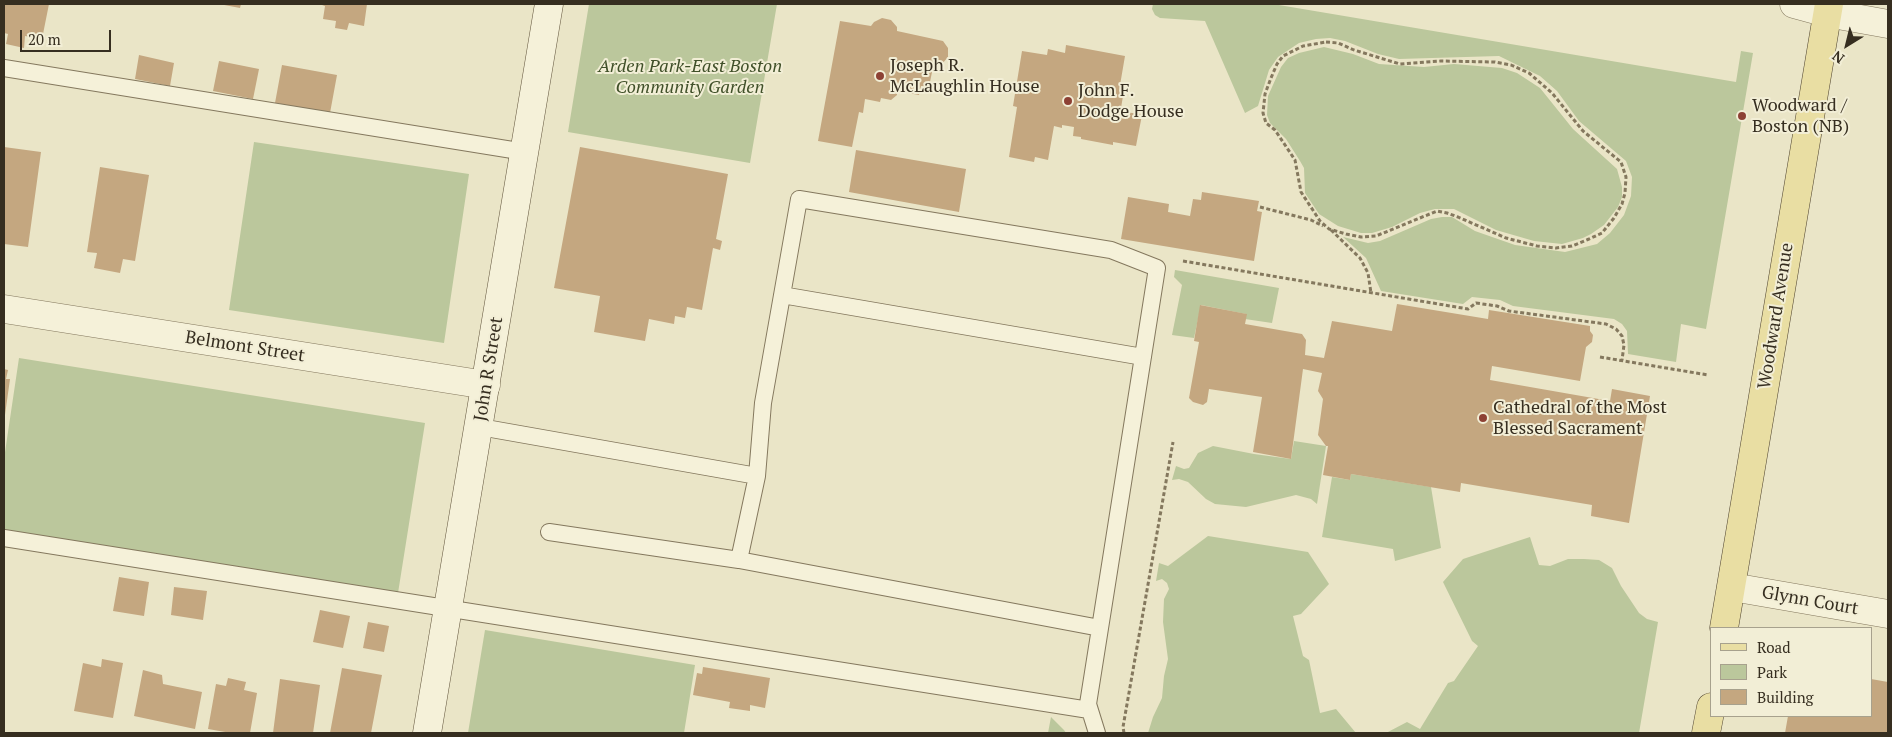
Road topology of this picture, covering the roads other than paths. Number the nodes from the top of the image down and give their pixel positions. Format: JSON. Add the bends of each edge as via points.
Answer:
{"nodes":[{"id":1,"x":549,"y":4,"type":"edge"},
{"id":2,"x":1794,"y":4,"type":"edge"},
{"id":3,"x":1828,"y":8,"type":"edge"},
{"id":4,"x":1888,"y":24,"type":"edge"},
{"id":5,"x":4,"y":68,"type":"edge"},
{"id":6,"x":525,"y":152,"type":"junction"},
{"id":7,"x":782,"y":295,"type":"junction"},
{"id":8,"x":4,"y":309,"type":"edge"},
{"id":9,"x":1142,"y":357,"type":"junction"},
{"id":10,"x":486,"y":385,"type":"junction"},
{"id":11,"x":480,"y":427,"type":"junction"},
{"id":12,"x":757,"y":476,"type":"junction"},
{"id":13,"x":548,"y":532,"type":"dead end"},
{"id":14,"x":4,"y":538,"type":"edge"},
{"id":15,"x":739,"y":560,"type":"junction"},
{"id":16,"x":1732,"y":587,"type":"junction"},
{"id":17,"x":448,"y":608,"type":"junction"},
{"id":18,"x":1888,"y":614,"type":"edge"},
{"id":19,"x":1724,"y":627,"type":"edge"},
{"id":20,"x":1100,"y":628,"type":"junction"},
{"id":21,"x":1089,"y":710,"type":"junction"},
{"id":22,"x":1710,"y":712,"type":"edge"},
{"id":23,"x":427,"y":733,"type":"edge"},
{"id":24,"x":1097,"y":733,"type":"edge"},
{"id":25,"x":1706,"y":733,"type":"edge"}],
"edges":[{"from":1,"to":6,"type":"street","name":"John R Street"},
{"from":2,"to":3,"type":"street"},
{"from":3,"to":4,"type":"street"},
{"from":3,"to":16,"type":"main road","name":"Woodward Avenue"},
{"from":5,"to":6,"type":"lane"},
{"from":6,"to":10,"type":"street","name":"John R Street"},
{"from":7,"to":9,"type":"lane"},
{"from":7,"to":9,"type":"lane","via":[[799,199],[1111,250],[1157,268]]},
{"from":7,"to":12,"type":"lane","via":[[763,403]]},
{"from":8,"to":10,"type":"street","name":"Belmont Street"},
{"from":9,"to":20,"type":"lane"},
{"from":10,"to":11,"type":"street","name":"John R Street"},
{"from":11,"to":12,"type":"lane"},
{"from":11,"to":17,"type":"street","name":"John R Street"},
{"from":12,"to":15,"type":"lane"},
{"from":13,"to":15,"type":"lane"},
{"from":14,"to":17,"type":"lane"},
{"from":15,"to":20,"type":"lane"},
{"from":16,"to":18,"type":"street","name":"Glynn Court"},
{"from":16,"to":19,"type":"main road","name":"Woodward Avenue"},
{"from":17,"to":21,"type":"lane"},
{"from":17,"to":23,"type":"street","name":"John R Street"},
{"from":20,"to":21,"type":"lane"},
{"from":21,"to":24,"type":"lane"},
{"from":22,"to":25,"type":"main road"}]}
